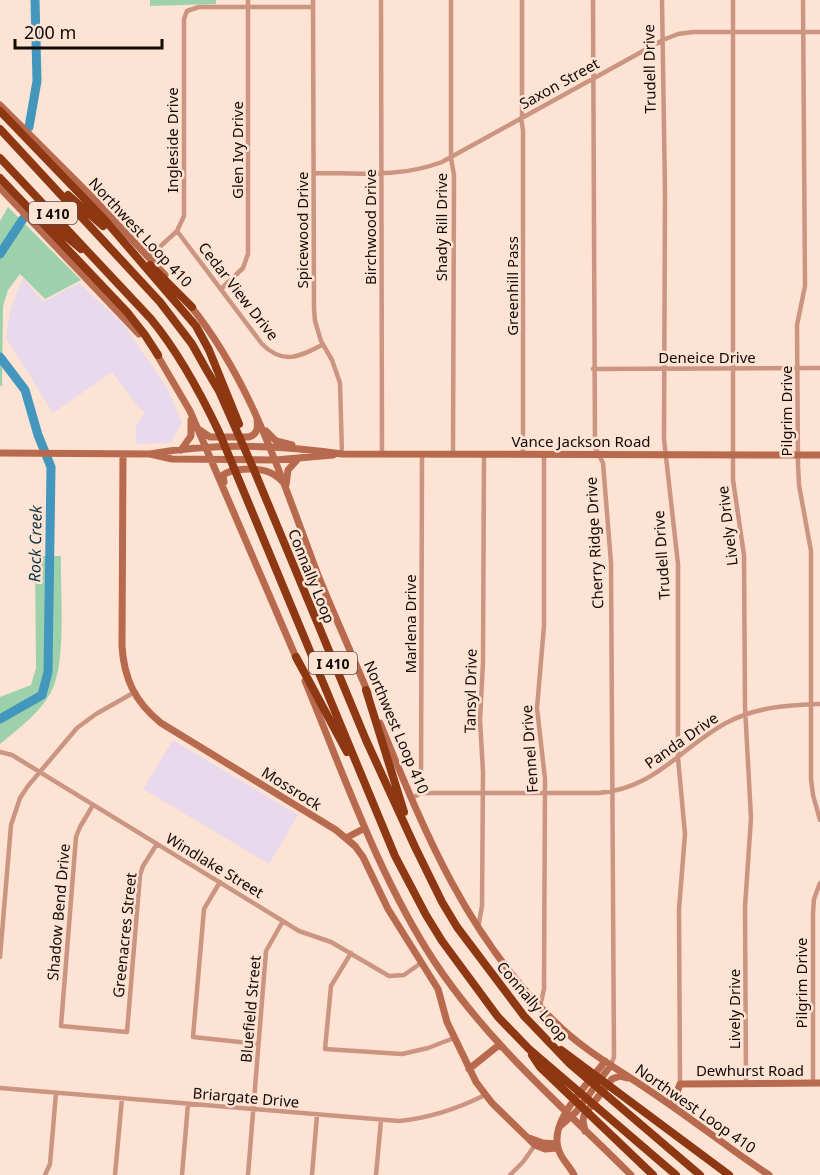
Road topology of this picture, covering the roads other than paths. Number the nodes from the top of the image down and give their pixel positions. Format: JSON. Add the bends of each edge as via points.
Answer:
{"nodes":[{"id":1,"x":248,"y":0,"type":"edge"},
{"id":2,"x":313,"y":0,"type":"edge"},
{"id":3,"x":381,"y":0,"type":"edge"},
{"id":4,"x":451,"y":0,"type":"edge"},
{"id":5,"x":522,"y":0,"type":"edge"},
{"id":6,"x":593,"y":0,"type":"edge"},
{"id":7,"x":662,"y":0,"type":"edge"},
{"id":8,"x":733,"y":0,"type":"edge"},
{"id":9,"x":803,"y":0,"type":"edge"},
{"id":10,"x":248,"y":7,"type":"junction"},
{"id":11,"x":313,"y":7,"type":"junction"},
{"id":12,"x":733,"y":32,"type":"junction"},
{"id":13,"x":804,"y":32,"type":"junction"},
{"id":14,"x":820,"y":32,"type":"edge"},
{"id":15,"x":663,"y":40,"type":"junction"},
{"id":16,"x":593,"y":78,"type":"junction"},
{"id":17,"x":0,"y":105,"type":"edge"},
{"id":18,"x":0,"y":111,"type":"edge"},
{"id":19,"x":521,"y":117,"type":"junction"},
{"id":20,"x":0,"y":129,"type":"edge"},
{"id":21,"x":452,"y":156,"type":"junction"},
{"id":22,"x":0,"y":158,"type":"edge"},
{"id":23,"x":36,"y":167,"type":"junction"},
{"id":24,"x":314,"y":173,"type":"junction"},
{"id":25,"x":382,"y":174,"type":"junction"},
{"id":26,"x":0,"y":180,"type":"edge"},
{"id":27,"x":0,"y":188,"type":"edge"},
{"id":28,"x":177,"y":231,"type":"junction"},
{"id":29,"x":149,"y":257,"type":"junction"},
{"id":30,"x":105,"y":268,"type":"junction"},
{"id":31,"x":221,"y":289,"type":"junction"},
{"id":32,"x":192,"y":307,"type":"junction"},
{"id":33,"x":322,"y":345,"type":"junction"},
{"id":34,"x":158,"y":355,"type":"junction"},
{"id":35,"x":820,"y":368,"type":"edge"},
{"id":36,"x":593,"y":369,"type":"junction"},
{"id":37,"x":664,"y":369,"type":"junction"},
{"id":38,"x":732,"y":369,"type":"junction"},
{"id":39,"x":798,"y":369,"type":"junction"},
{"id":40,"x":190,"y":411,"type":"junction"},
{"id":41,"x":255,"y":412,"type":"junction"},
{"id":42,"x":198,"y":429,"type":"junction"},
{"id":43,"x":263,"y":429,"type":"junction"},
{"id":44,"x":239,"y":431,"type":"junction"},
{"id":45,"x":206,"y":447,"type":"junction"},
{"id":46,"x":271,"y":448,"type":"junction"},
{"id":47,"x":300,"y":448,"type":"junction"},
{"id":48,"x":181,"y":450,"type":"junction"},
{"id":49,"x":0,"y":453,"type":"edge"},
{"id":50,"x":123,"y":454,"type":"junction"},
{"id":51,"x":150,"y":454,"type":"junction"},
{"id":52,"x":342,"y":454,"type":"junction"},
{"id":53,"x":382,"y":454,"type":"junction"},
{"id":54,"x":422,"y":454,"type":"junction"},
{"id":55,"x":453,"y":454,"type":"junction"},
{"id":56,"x":484,"y":454,"type":"junction"},
{"id":57,"x":524,"y":454,"type":"junction"},
{"id":58,"x":544,"y":454,"type":"junction"},
{"id":59,"x":599,"y":454,"type":"junction"},
{"id":60,"x":666,"y":455,"type":"junction"},
{"id":61,"x":732,"y":455,"type":"junction"},
{"id":62,"x":798,"y":455,"type":"junction"},
{"id":63,"x":820,"y":455,"type":"edge"},
{"id":64,"x":211,"y":459,"type":"junction"},
{"id":65,"x":298,"y":459,"type":"junction"},
{"id":66,"x":276,"y":460,"type":"junction"},
{"id":67,"x":285,"y":486,"type":"junction"},
{"id":68,"x":230,"y":503,"type":"junction"},
{"id":69,"x":296,"y":657,"type":"junction"},
{"id":70,"x":366,"y":690,"type":"junction"},
{"id":71,"x":133,"y":693,"type":"junction"},
{"id":72,"x":812,"y":705,"type":"junction"},
{"id":73,"x":820,"y":705,"type":"edge"},
{"id":74,"x":745,"y":715,"type":"junction"},
{"id":75,"x":0,"y":752,"type":"edge"},
{"id":76,"x":678,"y":758,"type":"junction"},
{"id":77,"x":39,"y":772,"type":"junction"},
{"id":78,"x":364,"y":782,"type":"junction"},
{"id":79,"x":612,"y":791,"type":"junction"},
{"id":80,"x":482,"y":793,"type":"junction"},
{"id":81,"x":545,"y":793,"type":"junction"},
{"id":82,"x":421,"y":794,"type":"junction"},
{"id":83,"x":412,"y":798,"type":"junction"},
{"id":84,"x":93,"y":805,"type":"junction"},
{"id":85,"x":820,"y":820,"type":"edge"},
{"id":86,"x":365,"y":828,"type":"junction"},
{"id":87,"x":346,"y":838,"type":"junction"},
{"id":88,"x":157,"y":844,"type":"junction"},
{"id":89,"x":415,"y":847,"type":"junction"},
{"id":90,"x":220,"y":882,"type":"junction"},
{"id":91,"x":820,"y":884,"type":"edge"},
{"id":92,"x":283,"y":921,"type":"junction"},
{"id":93,"x":478,"y":929,"type":"junction"},
{"id":94,"x":0,"y":950,"type":"edge"},
{"id":95,"x":351,"y":953,"type":"junction"},
{"id":96,"x":0,"y":957,"type":"edge"},
{"id":97,"x":422,"y":963,"type":"junction"},
{"id":98,"x":540,"y":1007,"type":"junction"},
{"id":99,"x":127,"y":1032,"type":"joint"},
{"id":100,"x":454,"y":1038,"type":"junction"},
{"id":101,"x":547,"y":1040,"type":"junction"},
{"id":102,"x":258,"y":1044,"type":"junction"},
{"id":103,"x":499,"y":1046,"type":"junction"},
{"id":104,"x":529,"y":1049,"type":"junction"},
{"id":105,"x":608,"y":1063,"type":"junction"},
{"id":106,"x":469,"y":1069,"type":"junction"},
{"id":107,"x":631,"y":1078,"type":"junction"},
{"id":108,"x":816,"y":1083,"type":"edge"},
{"id":109,"x":680,"y":1084,"type":"junction"},
{"id":110,"x":746,"y":1084,"type":"junction"},
{"id":111,"x":0,"y":1088,"type":"edge"},
{"id":112,"x":56,"y":1093,"type":"junction"},
{"id":113,"x":485,"y":1095,"type":"junction"},
{"id":114,"x":122,"y":1098,"type":"junction"},
{"id":115,"x":188,"y":1104,"type":"junction"},
{"id":116,"x":672,"y":1106,"type":"junction"},
{"id":117,"x":253,"y":1109,"type":"junction"},
{"id":118,"x":317,"y":1115,"type":"junction"},
{"id":119,"x":567,"y":1115,"type":"junction"},
{"id":120,"x":381,"y":1120,"type":"junction"},
{"id":121,"x":586,"y":1132,"type":"junction"},
{"id":122,"x":529,"y":1138,"type":"junction"},
{"id":123,"x":535,"y":1145,"type":"junction"},
{"id":124,"x":557,"y":1146,"type":"junction"},
{"id":125,"x":45,"y":1175,"type":"edge"},
{"id":126,"x":115,"y":1175,"type":"edge"},
{"id":127,"x":182,"y":1175,"type":"edge"},
{"id":128,"x":248,"y":1175,"type":"edge"},
{"id":129,"x":312,"y":1175,"type":"edge"},
{"id":130,"x":376,"y":1175,"type":"edge"},
{"id":131,"x":510,"y":1175,"type":"edge"},
{"id":132,"x":574,"y":1175,"type":"edge"},
{"id":133,"x":631,"y":1175,"type":"edge"},
{"id":134,"x":653,"y":1175,"type":"edge"},
{"id":135,"x":676,"y":1175,"type":"edge"},
{"id":136,"x":700,"y":1175,"type":"edge"},
{"id":137,"x":729,"y":1175,"type":"edge"},
{"id":138,"x":769,"y":1175,"type":"edge"}],
"edges":[{"from":1,"to":10,"type":"street","name":"Glen Ivy Drive"},
{"from":2,"to":11,"type":"street","name":"Spicewood Drive"},
{"from":3,"to":25,"type":"street","name":"Birchwood Drive"},
{"from":4,"to":21,"type":"street","name":"Shady Rill Drive"},
{"from":5,"to":19,"type":"street","name":"Greenhill Pass"},
{"from":6,"to":16,"type":"street","name":"Cherry Ridge Drive"},
{"from":7,"to":15,"type":"street","name":"Trudell Drive"},
{"from":8,"to":12,"type":"street","name":"Lively Drive"},
{"from":9,"to":13,"type":"street","name":"Pilgrim Drive"},
{"from":10,"to":11,"type":"street"},
{"from":10,"to":28,"type":"street","name":"Ingleside Drive","via":[[199,7],[187,11],[184,19],[184,209]]},
{"from":10,"to":31,"type":"street","name":"Glen Ivy Drive","via":[[248,254],[243,268]]},
{"from":11,"to":24,"type":"street","name":"Spicewood Drive"},
{"from":12,"to":13,"type":"street","name":"Saxon Street"},
{"from":12,"to":15,"type":"street","name":"Saxon Street","via":[[685,33]]},
{"from":12,"to":38,"type":"street","name":"Lively Drive"},
{"from":13,"to":14,"type":"street","name":"Saxon Street"},
{"from":13,"to":39,"type":"street","name":"Pilgrim Drive","via":[[805,286],[798,320]]},
{"from":15,"to":16,"type":"street","name":"Saxon Street"},
{"from":15,"to":37,"type":"street","name":"Trudell Drive"},
{"from":16,"to":19,"type":"street","name":"Saxon Street"},
{"from":16,"to":36,"type":"street","name":"Cherry Ridge Drive"},
{"from":17,"to":29,"type":"main road","name":"Northwest Loop 410"},
{"from":18,"to":44,"type":"highway","via":[[104,219],[196,326]]},
{"from":19,"to":21,"type":"street","name":"Saxon Street"},
{"from":19,"to":57,"type":"street","name":"Greenhill Pass"},
{"from":20,"to":23,"type":"highway","number":"I 410"},
{"from":21,"to":25,"type":"street","name":"Saxon Street","via":[[424,169]]},
{"from":21,"to":55,"type":"street","name":"Shady Rill Drive"},
{"from":22,"to":30,"type":"highway","name":"Connally Loop","number":"I 410"},
{"from":23,"to":32,"type":"highway","via":[[160,274]]},
{"from":23,"to":44,"type":"highway","number":"I 410","via":[[137,277],[192,344]]},
{"from":24,"to":25,"type":"street","name":"Saxon Street"},
{"from":24,"to":33,"type":"street","name":"Spicewood Drive","via":[[314,309]]},
{"from":25,"to":53,"type":"street","name":"Birchwood Drive"},
{"from":26,"to":30,"type":"highway"},
{"from":26,"to":34,"type":"highway","via":[[127,312]]},
{"from":27,"to":34,"type":"main road"},
{"from":28,"to":29,"type":"street"},
{"from":28,"to":31,"type":"street","name":"Cedar View Drive"},
{"from":29,"to":32,"type":"main road","name":"Northwest Loop 410"},
{"from":30,"to":78,"type":"highway","name":"Connally Loop","number":"I 410","via":[[170,342],[200,394]]},
{"from":31,"to":33,"type":"street","name":"Cedar View Drive","via":[[262,344],[275,354],[295,357]]},
{"from":32,"to":41,"type":"main road","name":"Northwest Loop 410","via":[[238,377]]},
{"from":33,"to":52,"type":"street","name":"Spicewood Drive","via":[[333,360],[340,383]]},
{"from":34,"to":40,"type":"main road"},
{"from":35,"to":39,"type":"street","name":"Deneice Drive"},
{"from":36,"to":37,"type":"street","name":"Deneice Drive"},
{"from":36,"to":59,"type":"street","name":"Cherry Ridge Drive","via":[[595,447]]},
{"from":37,"to":38,"type":"street","name":"Deneice Drive"},
{"from":37,"to":60,"type":"street","name":"Trudell Drive"},
{"from":38,"to":39,"type":"street","name":"Deneice Drive"},
{"from":38,"to":61,"type":"street","name":"Lively Drive"},
{"from":39,"to":62,"type":"street","name":"Pilgrim Drive"},
{"from":40,"to":42,"type":"main road"},
{"from":40,"to":48,"type":"main road","via":[[191,436]]},
{"from":41,"to":42,"type":"main road","via":[[258,429],[249,437],[210,437]]},
{"from":41,"to":43,"type":"main road","name":"Northwest Loop 410"},
{"from":42,"to":45,"type":"main road"},
{"from":43,"to":46,"type":"main road","name":"Northwest Loop 410"},
{"from":43,"to":47,"type":"main road","via":[[276,441]]},
{"from":44,"to":89,"type":"highway","name":"Connally Loop","number":"I 410","via":[[366,740]]},
{"from":45,"to":46,"type":"main road","name":"Vance Jackson Road"},
{"from":45,"to":48,"type":"main road","name":"Vance Jackson Road"},
{"from":45,"to":64,"type":"main road"},
{"from":46,"to":47,"type":"main road","name":"Vance Jackson Road"},
{"from":46,"to":66,"type":"main road","name":"Northwest Loop 410"},
{"from":47,"to":52,"type":"main road","name":"Vance Jackson Road"},
{"from":48,"to":51,"type":"main road","name":"Vance Jackson Road"},
{"from":49,"to":50,"type":"main road","name":"Vance Jackson Road"},
{"from":50,"to":51,"type":"main road","name":"Vance Jackson Road"},
{"from":50,"to":71,"type":"main road","name":"Mossrock","via":[[122,646],[124,669]]},
{"from":51,"to":64,"type":"main road","name":"Vance Jackson Road","via":[[172,459]]},
{"from":52,"to":53,"type":"main road","name":"Vance Jackson Road"},
{"from":52,"to":65,"type":"main road","name":"Vance Jackson Road"},
{"from":53,"to":54,"type":"main road","name":"Vance Jackson Road"},
{"from":54,"to":55,"type":"main road","name":"Vance Jackson Road"},
{"from":54,"to":82,"type":"street","name":"Marlena Drive"},
{"from":55,"to":56,"type":"main road","name":"Vance Jackson Road"},
{"from":56,"to":57,"type":"main road","name":"Vance Jackson Road"},
{"from":56,"to":80,"type":"street","name":"Tansyl Drive"},
{"from":57,"to":58,"type":"main road","name":"Vance Jackson Road"},
{"from":58,"to":59,"type":"main road","name":"Vance Jackson Road"},
{"from":58,"to":81,"type":"street","name":"Fennel Drive","via":[[544,626],[537,714]]},
{"from":59,"to":60,"type":"main road","name":"Vance Jackson Road"},
{"from":59,"to":79,"type":"street","name":"Cherry Ridge Drive","via":[[611,563]]},
{"from":60,"to":61,"type":"main road","name":"Vance Jackson Road"},
{"from":60,"to":76,"type":"street","name":"Trudell Drive","via":[[678,564]]},
{"from":61,"to":62,"type":"main road","name":"Vance Jackson Road"},
{"from":61,"to":74,"type":"street","name":"Lively Drive","via":[[744,555]]},
{"from":62,"to":63,"type":"main road","name":"Vance Jackson Road"},
{"from":62,"to":72,"type":"street","name":"Pilgrim Drive","via":[[799,485],[811,551]]},
{"from":64,"to":66,"type":"main road","name":"Vance Jackson Road"},
{"from":64,"to":68,"type":"main road"},
{"from":65,"to":66,"type":"main road","name":"Vance Jackson Road"},
{"from":65,"to":67,"type":"main road","via":[[288,470]]},
{"from":66,"to":67,"type":"main road","name":"Northwest Loop 410"},
{"from":67,"to":68,"type":"main road","via":[[264,470],[228,471],[222,477]]},
{"from":67,"to":70,"type":"main road","name":"Northwest Loop 410"},
{"from":68,"to":69,"type":"main road"},
{"from":69,"to":78,"type":"highway"},
{"from":69,"to":86,"type":"main road"},
{"from":70,"to":83,"type":"main road","name":"Northwest Loop 410"},
{"from":70,"to":89,"type":"highway"},
{"from":71,"to":77,"type":"street","via":[[78,728]]},
{"from":71,"to":87,"type":"main road","name":"Mossrock","via":[[161,723]]},
{"from":72,"to":73,"type":"street","name":"Panda Drive"},
{"from":72,"to":74,"type":"street","name":"Panda Drive","via":[[765,708]]},
{"from":72,"to":85,"type":"street","name":"Pilgrim Drive","via":[[812,787]]},
{"from":74,"to":76,"type":"street","name":"Panda Drive","via":[[716,729]]},
{"from":74,"to":110,"type":"street","name":"Lively Drive","via":[[751,818],[745,907]]},
{"from":75,"to":77,"type":"street","name":"Windlake Street"},
{"from":76,"to":79,"type":"street","name":"Panda Drive","via":[[645,780]]},
{"from":76,"to":109,"type":"street","name":"Trudell Drive","via":[[685,834],[679,909]]},
{"from":77,"to":84,"type":"street","name":"Windlake Street"},
{"from":77,"to":94,"type":"street","via":[[20,798],[12,818]]},
{"from":78,"to":104,"type":"highway","name":"Connally Loop","number":"I 410","via":[[395,856],[441,941],[498,1017]]},
{"from":79,"to":81,"type":"street","name":"Panda Drive"},
{"from":79,"to":105,"type":"street","name":"Cherry Ridge Drive","via":[[614,1057]]},
{"from":80,"to":81,"type":"street","name":"Panda Drive"},
{"from":80,"to":82,"type":"street","name":"Panda Drive"},
{"from":80,"to":93,"type":"street","name":"Tansyl Drive","via":[[482,906]]},
{"from":81,"to":98,"type":"street","name":"Fennel Drive","via":[[544,989]]},
{"from":82,"to":83,"type":"street","name":"Panda Drive"},
{"from":83,"to":93,"type":"main road","name":"Northwest Loop 410","via":[[440,863]]},
{"from":84,"to":88,"type":"street","name":"Windlake Street"},
{"from":84,"to":99,"type":"street","name":"Shadow Bend Drive","via":[[76,837],[61,1026]]},
{"from":86,"to":87,"type":"main road"},
{"from":86,"to":103,"type":"main road","via":[[395,895],[422,941]]},
{"from":87,"to":97,"type":"main road","name":"Mossrock","via":[[363,857],[388,909]]},
{"from":88,"to":90,"type":"street","name":"Windlake Street"},
{"from":88,"to":99,"type":"street","name":"Greenacres Street","via":[[140,875]]},
{"from":89,"to":101,"type":"highway","name":"Connally Loop","number":"I 410","via":[[463,936],[501,988]]},
{"from":90,"to":92,"type":"street","name":"Windlake Street"},
{"from":90,"to":102,"type":"street","via":[[204,909],[193,1037]]},
{"from":91,"to":108,"type":"street","name":"Pilgrim Drive","via":[[813,913]]},
{"from":92,"to":95,"type":"street","name":"Windlake Street"},
{"from":92,"to":102,"type":"street","name":"Bluefield Street","via":[[266,951]]},
{"from":93,"to":98,"type":"main road","name":"Northwest Loop 410"},
{"from":94,"to":96,"type":"street"},
{"from":95,"to":97,"type":"street","name":"Windlake Street","via":[[389,976],[404,975]]},
{"from":95,"to":100,"type":"street","via":[[331,986],[325,1049],[402,1054]]},
{"from":97,"to":100,"type":"main road","name":"Mossrock","via":[[438,988]]},
{"from":98,"to":105,"type":"main road","name":"Northwest Loop 410","via":[[571,1037]]},
{"from":100,"to":106,"type":"main road","name":"Mossrock"},
{"from":101,"to":136,"type":"highway","name":"Connally Loop","number":"I 410"},
{"from":101,"to":137,"type":"highway"},
{"from":102,"to":117,"type":"street","name":"Bluefield Street"},
{"from":103,"to":106,"type":"main road"},
{"from":103,"to":119,"type":"main road"},
{"from":104,"to":134,"type":"highway","via":[[540,1067]]},
{"from":104,"to":135,"type":"highway","name":"Connally Loop","number":"I 410"},
{"from":105,"to":107,"type":"main road","name":"Northwest Loop 410"},
{"from":105,"to":119,"type":"main road","name":"Cherry Ridge Drive"},
{"from":106,"to":113,"type":"main road","name":"Mossrock"},
{"from":107,"to":116,"type":"main road","name":"Northwest Loop 410"},
{"from":107,"to":121,"type":"main road","via":[[612,1079],[583,1118]]},
{"from":108,"to":110,"type":"main road","name":"Dewhurst Road"},
{"from":109,"to":110,"type":"main road","name":"Dewhurst Road"},
{"from":109,"to":116,"type":"main road","name":"Trudell Drive"},
{"from":111,"to":112,"type":"street","name":"Briargate Drive"},
{"from":112,"to":114,"type":"street","name":"Briargate Drive"},
{"from":112,"to":125,"type":"street","via":[[50,1164]]},
{"from":113,"to":120,"type":"street","name":"Briargate Drive","via":[[426,1117]]},
{"from":113,"to":122,"type":"main road","name":"Mossrock"},
{"from":114,"to":115,"type":"street","name":"Briargate Drive"},
{"from":114,"to":126,"type":"street"},
{"from":115,"to":117,"type":"street","name":"Briargate Drive"},
{"from":115,"to":127,"type":"street"},
{"from":116,"to":138,"type":"main road","name":"Northwest Loop 410"},
{"from":117,"to":118,"type":"street","name":"Briargate Drive"},
{"from":117,"to":128,"type":"street","name":"Bluefield Street"},
{"from":118,"to":120,"type":"street","name":"Briargate Drive"},
{"from":118,"to":129,"type":"street"},
{"from":119,"to":121,"type":"main road"},
{"from":119,"to":124,"type":"main road","name":"Cherry Ridge Drive","via":[[560,1126]]},
{"from":120,"to":130,"type":"street"},
{"from":121,"to":133,"type":"main road"},
{"from":122,"to":123,"type":"main road","name":"Mossrock"},
{"from":122,"to":124,"type":"main road","name":"Mossrock"},
{"from":123,"to":124,"type":"main road","via":[[545,1149]]},
{"from":123,"to":131,"type":"street"},
{"from":124,"to":132,"type":"main road"}]}
